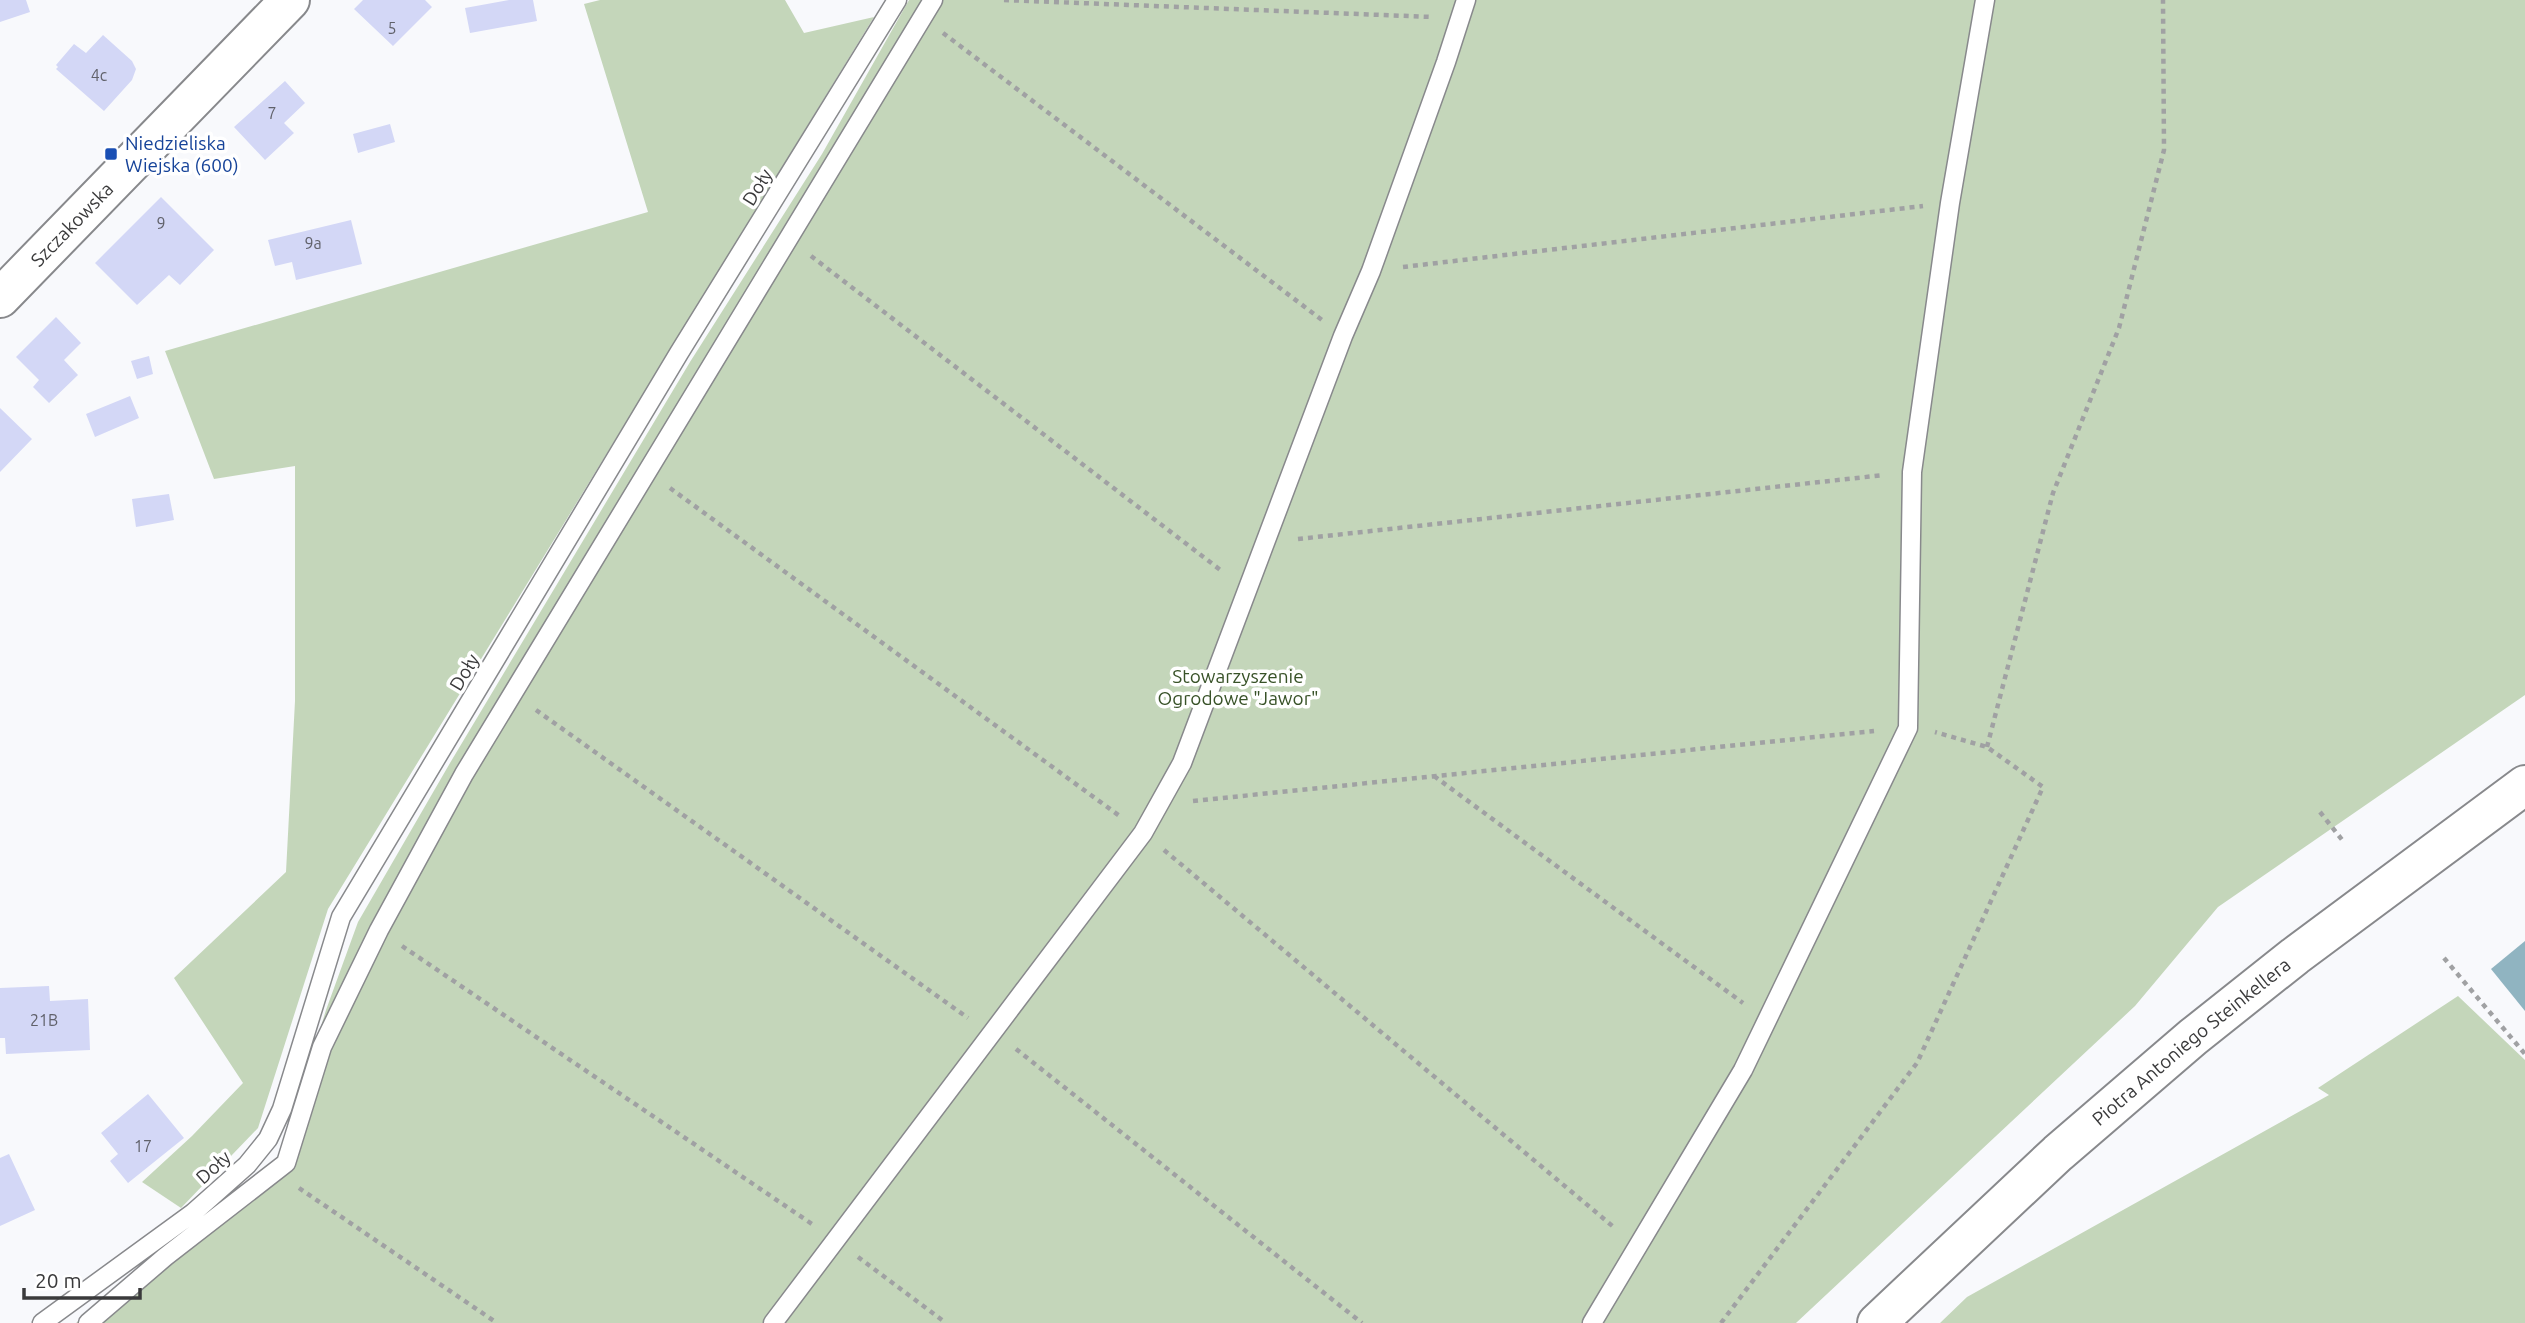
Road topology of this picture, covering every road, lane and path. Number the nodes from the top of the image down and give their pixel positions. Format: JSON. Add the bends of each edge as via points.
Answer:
{"nodes":[{"id":1,"x":290,"y":0,"type":"edge"},
{"id":2,"x":897,"y":0,"type":"edge"},
{"id":3,"x":933,"y":0,"type":"edge"},
{"id":4,"x":1004,"y":0,"type":"edge"},
{"id":5,"x":1466,"y":0,"type":"edge"},
{"id":6,"x":1985,"y":0,"type":"edge"},
{"id":7,"x":2163,"y":0,"type":"edge"},
{"id":8,"x":923,"y":18,"type":"junction"},
{"id":9,"x":1459,"y":18,"type":"junction"},
{"id":10,"x":1950,"y":203,"type":"junction"},
{"id":11,"x":788,"y":238,"type":"junction"},
{"id":12,"x":1371,"y":271,"type":"junction"},
{"id":13,"x":0,"y":298,"type":"edge"},
{"id":14,"x":1343,"y":336,"type":"junction"},
{"id":15,"x":1912,"y":472,"type":"junction"},
{"id":16,"x":1266,"y":543,"type":"junction"},
{"id":17,"x":1248,"y":591,"type":"junction"},
{"id":18,"x":513,"y":693,"type":"junction"},
{"id":19,"x":1908,"y":728,"type":"junction"},
{"id":20,"x":1987,"y":747,"type":"junction"},
{"id":21,"x":1433,"y":776,"type":"junction"},
{"id":22,"x":2525,"y":785,"type":"edge"},
{"id":23,"x":1161,"y":804,"type":"junction"},
{"id":24,"x":2320,"y":812,"type":"dead end"},
{"id":25,"x":2343,"y":841,"type":"dead end"},
{"id":26,"x":379,"y":930,"type":"junction"},
{"id":27,"x":2444,"y":958,"type":"dead end"},
{"id":28,"x":1767,"y":1021,"type":"junction"},
{"id":29,"x":991,"y":1035,"type":"junction"},
{"id":30,"x":2525,"y":1054,"type":"edge"},
{"id":31,"x":286,"y":1163,"type":"junction"},
{"id":32,"x":835,"y":1240,"type":"junction"},
{"id":33,"x":42,"y":1323,"type":"edge"},
{"id":34,"x":88,"y":1323,"type":"edge"},
{"id":35,"x":497,"y":1323,"type":"edge"},
{"id":36,"x":773,"y":1323,"type":"edge"},
{"id":37,"x":946,"y":1323,"type":"edge"},
{"id":38,"x":1362,"y":1323,"type":"edge"},
{"id":39,"x":1592,"y":1323,"type":"edge"},
{"id":40,"x":1721,"y":1323,"type":"edge"},
{"id":41,"x":1877,"y":1323,"type":"edge"}],
"edges":[{"from":1,"to":13,"type":"street","name":"Szczakowska"},
{"from":2,"to":33,"type":"lane","name":"Doły","via":[[341,917],[282,1109],[268,1139],[247,1165],[193,1213]]},
{"from":3,"to":8,"type":"lane"},
{"from":4,"to":9,"type":"path"},
{"from":5,"to":9,"type":"lane"},
{"from":6,"to":10,"type":"lane"},
{"from":7,"to":20,"type":"path","via":[[2164,150],[2119,328],[2053,493]]},
{"from":8,"to":11,"type":"lane"},
{"from":8,"to":14,"type":"path"},
{"from":9,"to":12,"type":"lane"},
{"from":10,"to":12,"type":"path"},
{"from":10,"to":15,"type":"lane"},
{"from":11,"to":17,"type":"path"},
{"from":11,"to":18,"type":"lane"},
{"from":12,"to":14,"type":"lane"},
{"from":14,"to":16,"type":"lane"},
{"from":15,"to":16,"type":"path"},
{"from":15,"to":19,"type":"lane"},
{"from":16,"to":17,"type":"lane"},
{"from":17,"to":23,"type":"lane","via":[[1182,763]]},
{"from":18,"to":26,"type":"lane"},
{"from":18,"to":29,"type":"path"},
{"from":19,"to":20,"type":"path"},
{"from":19,"to":21,"type":"path"},
{"from":19,"to":28,"type":"lane"},
{"from":20,"to":40,"type":"path","via":[[2043,788],[1917,1063]]},
{"from":21,"to":23,"type":"path"},
{"from":21,"to":28,"type":"path"},
{"from":22,"to":41,"type":"street","name":"Piotra Antoniego Steinkellera","via":[[2193,1037],[2058,1153]]},
{"from":23,"to":29,"type":"lane"},
{"from":24,"to":25,"type":"path"},
{"from":26,"to":31,"type":"lane","via":[[321,1047]]},
{"from":26,"to":32,"type":"path"},
{"from":27,"to":30,"type":"path"},
{"from":28,"to":39,"type":"lane","via":[[1743,1070]]},
{"from":29,"to":32,"type":"lane"},
{"from":29,"to":38,"type":"path","via":[[1014,1047]]},
{"from":31,"to":34,"type":"lane"},
{"from":31,"to":35,"type":"path","via":[[298,1188]]},
{"from":32,"to":36,"type":"lane"},
{"from":32,"to":37,"type":"path"}]}
